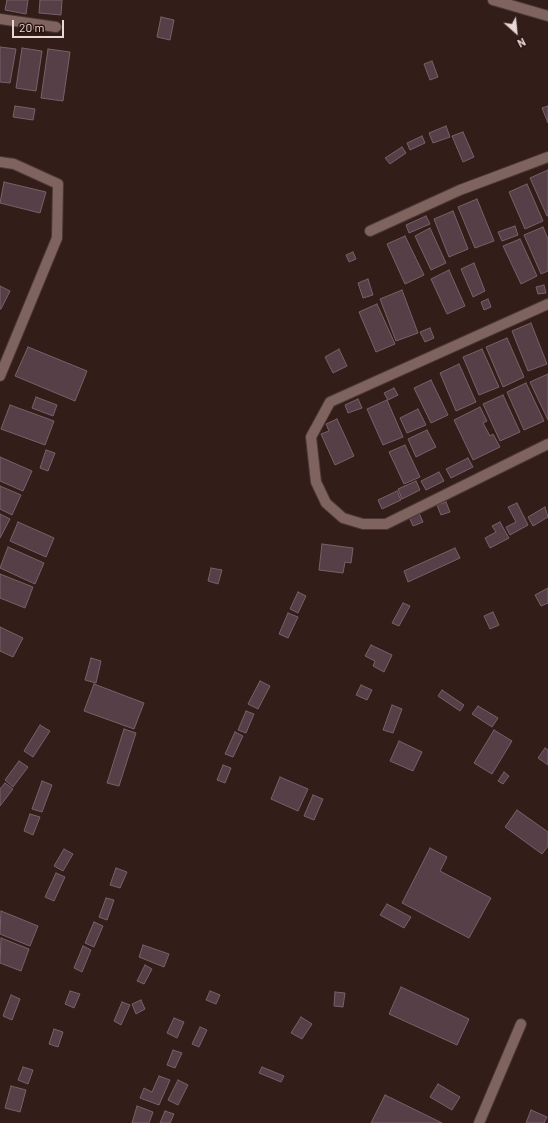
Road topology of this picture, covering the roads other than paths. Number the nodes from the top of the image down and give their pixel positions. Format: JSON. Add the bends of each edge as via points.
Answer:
{"nodes":[{"id":1,"x":493,"y":0,"type":"edge"},
{"id":2,"x":548,"y":16,"type":"edge"},
{"id":3,"x":0,"y":19,"type":"edge"},
{"id":4,"x":56,"y":27,"type":"dead end"},
{"id":5,"x":548,"y":157,"type":"edge"},
{"id":6,"x":0,"y":162,"type":"edge"},
{"id":7,"x":370,"y":230,"type":"dead end"},
{"id":8,"x":548,"y":304,"type":"edge"},
{"id":9,"x":0,"y":376,"type":"edge"},
{"id":10,"x":548,"y":444,"type":"edge"},
{"id":11,"x":521,"y":1024,"type":"dead end"},
{"id":12,"x":479,"y":1123,"type":"edge"}],
"edges":[{"from":1,"to":2,"type":"street"},
{"from":3,"to":4,"type":"street"},
{"from":5,"to":7,"type":"street","via":[[460,190]]},
{"from":6,"to":9,"type":"street","via":[[14,164],[58,184],[57,238]]},
{"from":8,"to":10,"type":"street","via":[[330,402],[311,437],[316,482],[326,503],[343,518],[363,524],[386,524]]},
{"from":11,"to":12,"type":"street"}]}
